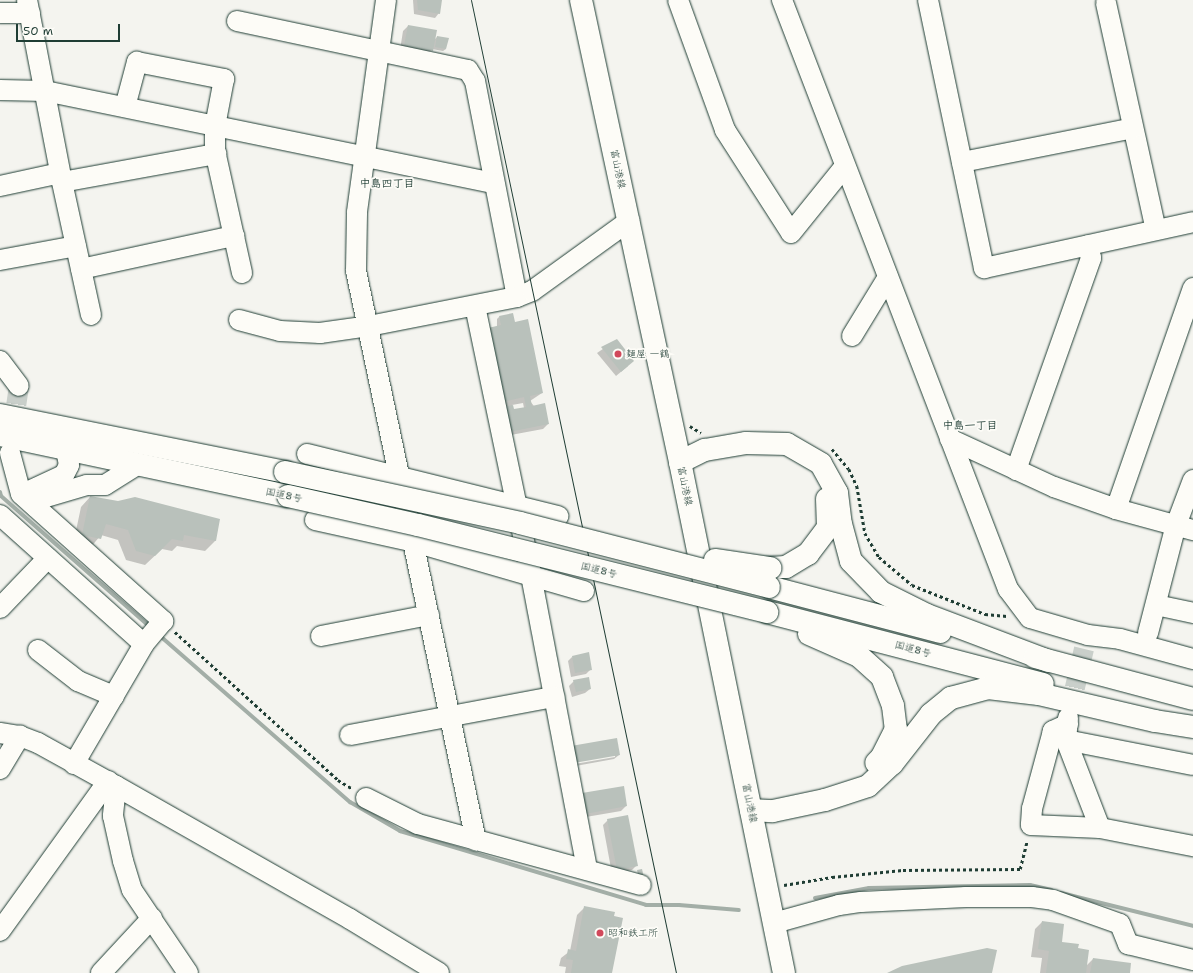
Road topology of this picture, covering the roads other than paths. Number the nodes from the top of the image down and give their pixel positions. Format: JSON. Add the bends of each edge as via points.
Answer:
{"nodes":[{"id":1,"x":386,"y":0,"type":"edge"},
{"id":2,"x":581,"y":0,"type":"edge"},
{"id":3,"x":678,"y":0,"type":"edge"},
{"id":4,"x":782,"y":0,"type":"edge"},
{"id":5,"x":928,"y":0,"type":"edge"},
{"id":6,"x":1106,"y":3,"type":"dead end"},
{"id":7,"x":28,"y":7,"type":"edge"},
{"id":8,"x":0,"y":13,"type":"edge"},
{"id":9,"x":238,"y":22,"type":"dead end"},
{"id":10,"x":379,"y":53,"type":"junction"},
{"id":11,"x":0,"y":90,"type":"edge"},
{"id":12,"x":45,"y":91,"type":"junction"},
{"id":13,"x":125,"y":107,"type":"junction"},
{"id":14,"x":215,"y":126,"type":"junction"},
{"id":15,"x":1133,"y":128,"type":"junction"},
{"id":16,"x":216,"y":154,"type":"junction"},
{"id":17,"x":365,"y":157,"type":"junction"},
{"id":18,"x":962,"y":162,"type":"junction"},
{"id":19,"x":845,"y":166,"type":"junction"},
{"id":20,"x":61,"y":177,"type":"junction"},
{"id":21,"x":494,"y":183,"type":"junction"},
{"id":22,"x":0,"y":186,"type":"edge"},
{"id":23,"x":629,"y":221,"type":"junction"},
{"id":24,"x":1193,"y":222,"type":"edge"},
{"id":25,"x":1156,"y":230,"type":"junction"},
{"id":26,"x":234,"y":236,"type":"junction"},
{"id":27,"x":1088,"y":245,"type":"junction"},
{"id":28,"x":76,"y":246,"type":"junction"},
{"id":29,"x":0,"y":260,"type":"edge"},
{"id":30,"x":81,"y":268,"type":"junction"},
{"id":31,"x":242,"y":273,"type":"dead end"},
{"id":32,"x":888,"y":277,"type":"junction"},
{"id":33,"x":1193,"y":288,"type":"edge"},
{"id":34,"x":517,"y":297,"type":"junction"},
{"id":35,"x":475,"y":306,"type":"junction"},
{"id":36,"x":91,"y":315,"type":"dead end"},
{"id":37,"x":239,"y":320,"type":"dead end"},
{"id":38,"x":369,"y":326,"type":"junction"},
{"id":39,"x":852,"y":336,"type":"dead end"},
{"id":40,"x":0,"y":361,"type":"edge"},
{"id":41,"x":19,"y":386,"type":"dead end"},
{"id":42,"x":0,"y":414,"type":"edge"},
{"id":43,"x":950,"y":439,"type":"junction"},
{"id":44,"x":5,"y":444,"type":"edge"},
{"id":45,"x":66,"y":449,"type":"junction"},
{"id":46,"x":307,"y":454,"type":"dead end"},
{"id":47,"x":680,"y":462,"type":"junction"},
{"id":48,"x":138,"y":464,"type":"junction"},
{"id":49,"x":1016,"y":470,"type":"junction"},
{"id":50,"x":400,"y":477,"type":"junction"},
{"id":51,"x":1193,"y":480,"type":"edge"},
{"id":52,"x":21,"y":494,"type":"junction"},
{"id":53,"x":517,"y":506,"type":"junction"},
{"id":54,"x":36,"y":507,"type":"junction"},
{"id":55,"x":1116,"y":509,"type":"junction"},
{"id":56,"x":0,"y":515,"type":"edge"},
{"id":57,"x":558,"y":516,"type":"dead end"},
{"id":58,"x":315,"y":520,"type":"dead end"},
{"id":59,"x":1184,"y":528,"type":"edge"},
{"id":60,"x":414,"y":542,"type":"junction"},
{"id":61,"x":48,"y":558,"type":"junction"},
{"id":62,"x":531,"y":574,"type":"junction"},
{"id":63,"x":770,"y":578,"type":"junction"},
{"id":64,"x":584,"y":591,"type":"dead end"},
{"id":65,"x":1156,"y":605,"type":"junction"},
{"id":66,"x":0,"y":608,"type":"edge"},
{"id":67,"x":1193,"y":613,"type":"edge"},
{"id":68,"x":429,"y":615,"type":"junction"},
{"id":69,"x":766,"y":615,"type":"junction"},
{"id":70,"x":1148,"y":633,"type":"dead end"},
{"id":71,"x":321,"y":636,"type":"dead end"},
{"id":72,"x":144,"y":644,"type":"junction"},
{"id":73,"x":38,"y":650,"type":"dead end"},
{"id":74,"x":1193,"y":659,"type":"edge"},
{"id":75,"x":1049,"y":661,"type":"junction"},
{"id":76,"x":114,"y":696,"type":"junction"},
{"id":77,"x":554,"y":697,"type":"junction"},
{"id":78,"x":1193,"y":698,"type":"edge"},
{"id":79,"x":450,"y":716,"type":"junction"},
{"id":80,"x":1193,"y":726,"type":"edge"},
{"id":81,"x":1067,"y":728,"type":"junction"},
{"id":82,"x":0,"y":733,"type":"edge"},
{"id":83,"x":350,"y":735,"type":"dead end"},
{"id":84,"x":20,"y":736,"type":"junction"},
{"id":85,"x":74,"y":764,"type":"junction"},
{"id":86,"x":1193,"y":765,"type":"edge"},
{"id":87,"x":0,"y":769,"type":"edge"},
{"id":88,"x":112,"y":783,"type":"junction"},
{"id":89,"x":366,"y":798,"type":"road end"},
{"id":90,"x":751,"y":810,"type":"junction"},
{"id":91,"x":1100,"y":828,"type":"junction"},
{"id":92,"x":476,"y":841,"type":"junction"},
{"id":93,"x":1193,"y":846,"type":"edge"},
{"id":94,"x":587,"y":870,"type":"junction"},
{"id":95,"x":640,"y":885,"type":"dead end"},
{"id":96,"x":152,"y":918,"type":"junction"},
{"id":97,"x":774,"y":923,"type":"junction"},
{"id":98,"x":0,"y":931,"type":"edge"},
{"id":99,"x":1193,"y":960,"type":"edge"},
{"id":100,"x":101,"y":973,"type":"edge"},
{"id":101,"x":188,"y":973,"type":"edge"},
{"id":102,"x":439,"y":973,"type":"edge"},
{"id":103,"x":784,"y":973,"type":"edge"}],
"edges":[{"from":1,"to":10,"type":"street"},
{"from":2,"to":23,"type":"main road","name":"富山港線"},
{"from":3,"to":19,"type":"street","via":[[725,130],[790,233]]},
{"from":4,"to":19,"type":"street"},
{"from":5,"to":18,"type":"street"},
{"from":6,"to":15,"type":"street"},
{"from":7,"to":8,"type":"street"},
{"from":7,"to":12,"type":"street"},
{"from":9,"to":10,"type":"street"},
{"from":10,"to":17,"type":"street"},
{"from":10,"to":21,"type":"street","via":[[468,70],[475,81]]},
{"from":11,"to":12,"type":"street"},
{"from":12,"to":13,"type":"street"},
{"from":12,"to":20,"type":"street"},
{"from":13,"to":14,"type":"street"},
{"from":13,"to":14,"type":"street","via":[[137,62],[224,79]]},
{"from":14,"to":16,"type":"street"},
{"from":14,"to":17,"type":"street"},
{"from":15,"to":18,"type":"street"},
{"from":15,"to":25,"type":"street"},
{"from":16,"to":20,"type":"street"},
{"from":16,"to":26,"type":"street"},
{"from":17,"to":21,"type":"street"},
{"from":17,"to":38,"type":"street","via":[[354,254]]},
{"from":18,"to":27,"type":"street","via":[[984,268]]},
{"from":19,"to":32,"type":"street"},
{"from":20,"to":22,"type":"street"},
{"from":20,"to":28,"type":"street"},
{"from":21,"to":34,"type":"street"},
{"from":23,"to":34,"type":"street","via":[[550,279]]},
{"from":23,"to":47,"type":"main road","name":"富山港線"},
{"from":24,"to":25,"type":"street"},
{"from":25,"to":27,"type":"street"},
{"from":26,"to":30,"type":"street"},
{"from":26,"to":31,"type":"street"},
{"from":27,"to":49,"type":"street","via":[[1091,258]]},
{"from":28,"to":29,"type":"street"},
{"from":28,"to":30,"type":"street"},
{"from":30,"to":36,"type":"street"},
{"from":32,"to":39,"type":"street"},
{"from":32,"to":43,"type":"street"},
{"from":33,"to":55,"type":"street"},
{"from":34,"to":35,"type":"street"},
{"from":35,"to":38,"type":"street"},
{"from":35,"to":53,"type":"street"},
{"from":37,"to":38,"type":"street","via":[[280,331],[320,333]]},
{"from":38,"to":50,"type":"street"},
{"from":40,"to":41,"type":"street"},
{"from":42,"to":63,"type":"main road","bridge":true,"via":[[285,472]]},
{"from":43,"to":49,"type":"street"},
{"from":43,"to":74,"type":"street","via":[[1008,589],[1030,618],[1086,642],[1120,639]]},
{"from":44,"to":45,"type":"main road","name":"国道8号"},
{"from":44,"to":52,"type":"street"},
{"from":45,"to":48,"type":"main road","name":"国道8号"},
{"from":45,"to":52,"type":"street","via":[[69,465],[64,475]]},
{"from":46,"to":50,"type":"street"},
{"from":47,"to":63,"type":"main road","via":[[710,464],[749,457],[787,457],[812,470],[827,500],[828,527],[808,554]]},
{"from":47,"to":75,"type":"main road","via":[[705,450],[746,442],[787,444],[821,464],[837,493],[841,524],[851,562],[881,592],[927,615]]},
{"from":47,"to":90,"type":"main road","name":"富山港線"},
{"from":48,"to":54,"type":"street","via":[[105,485],[87,485],[43,498]]},
{"from":48,"to":69,"type":"main road","name":"国道8号","bridge":true,"via":[[418,525],[614,573]]},
{"from":49,"to":55,"type":"street","via":[[1054,487]]},
{"from":50,"to":53,"type":"street"},
{"from":50,"to":60,"type":"street"},
{"from":51,"to":59,"type":"street"},
{"from":52,"to":54,"type":"street"},
{"from":53,"to":57,"type":"street"},
{"from":53,"to":62,"type":"street"},
{"from":54,"to":72,"type":"street","via":[[163,621]]},
{"from":55,"to":59,"type":"street"},
{"from":56,"to":61,"type":"street"},
{"from":58,"to":60,"type":"street"},
{"from":59,"to":65,"type":"street"},
{"from":60,"to":62,"type":"street"},
{"from":60,"to":68,"type":"street"},
{"from":61,"to":66,"type":"street"},
{"from":61,"to":72,"type":"street"},
{"from":62,"to":64,"type":"street"},
{"from":62,"to":77,"type":"street"},
{"from":63,"to":75,"type":"main road"},
{"from":65,"to":67,"type":"street"},
{"from":65,"to":70,"type":"street"},
{"from":68,"to":71,"type":"street"},
{"from":68,"to":79,"type":"street"},
{"from":69,"to":80,"type":"main road","name":"国道8号"},
{"from":69,"to":90,"type":"main road","via":[[828,640],[858,656],[882,677],[893,706],[896,729],[882,757],[863,774],[822,787],[774,796]]},
{"from":72,"to":76,"type":"street"},
{"from":73,"to":76,"type":"street","via":[[78,681]]},
{"from":75,"to":78,"type":"main road"},
{"from":76,"to":85,"type":"street"},
{"from":77,"to":79,"type":"street"},
{"from":77,"to":94,"type":"street"},
{"from":79,"to":83,"type":"street"},
{"from":79,"to":92,"type":"street"},
{"from":80,"to":90,"type":"main road","via":[[1155,722],[1039,694],[988,688],[951,698],[931,714],[892,764],[868,786],[825,800],[773,811]]},
{"from":81,"to":86,"type":"street"},
{"from":81,"to":91,"type":"street"},
{"from":81,"to":91,"type":"street","via":[[1053,732],[1032,809],[1031,824]]},
{"from":82,"to":84,"type":"street"},
{"from":84,"to":85,"type":"street","via":[[38,743]]},
{"from":84,"to":87,"type":"street"},
{"from":85,"to":88,"type":"street"},
{"from":88,"to":96,"type":"street","via":[[113,816],[123,861],[132,890]]},
{"from":88,"to":98,"type":"street"},
{"from":88,"to":102,"type":"street"},
{"from":89,"to":92,"type":"street","via":[[418,824]]},
{"from":90,"to":97,"type":"main road","name":"富山港線"},
{"from":91,"to":93,"type":"street"},
{"from":92,"to":94,"type":"street"},
{"from":94,"to":95,"type":"street"},
{"from":96,"to":100,"type":"street"},
{"from":96,"to":101,"type":"street"},
{"from":97,"to":99,"type":"street","via":[[839,905],[861,902],[966,897],[1032,898],[1053,900],[1120,924],[1128,944]]},
{"from":97,"to":103,"type":"main road","name":"富山港線"}]}
